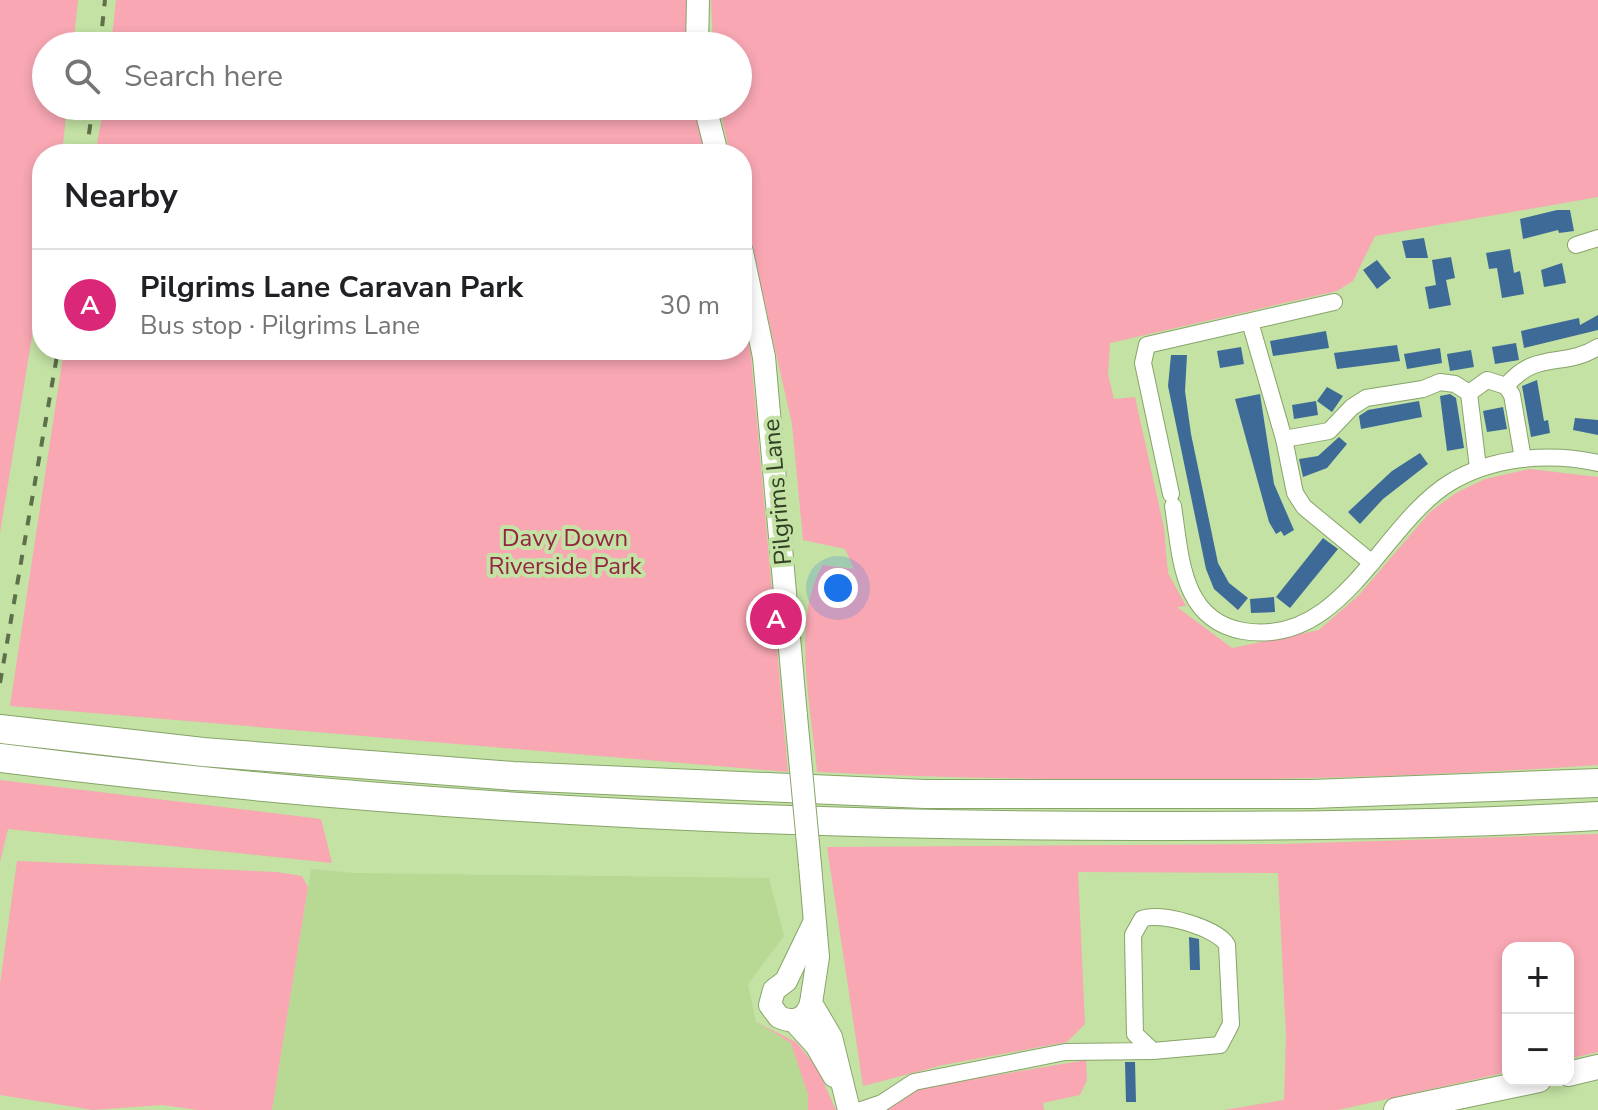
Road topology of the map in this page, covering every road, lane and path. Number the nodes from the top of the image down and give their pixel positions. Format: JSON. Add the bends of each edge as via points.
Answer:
{"nodes":[{"id":1,"x":698,"y":0,"type":"edge"},
{"id":2,"x":697,"y":32,"type":"edge"},
{"id":3,"x":708,"y":120,"type":"edge"},
{"id":4,"x":714,"y":144,"type":"edge"},
{"id":5,"x":1598,"y":238,"type":"edge"},
{"id":6,"x":1576,"y":245,"type":"dead end"},
{"id":7,"x":1334,"y":302,"type":"dead end"},
{"id":8,"x":752,"y":305,"type":"edge"},
{"id":9,"x":1250,"y":322,"type":"junction"},
{"id":10,"x":1598,"y":347,"type":"edge"},
{"id":11,"x":1506,"y":386,"type":"junction"},
{"id":12,"x":1469,"y":393,"type":"junction"},
{"id":13,"x":1284,"y":439,"type":"junction"},
{"id":14,"x":1523,"y":459,"type":"junction"},
{"id":15,"x":1598,"y":463,"type":"edge"},
{"id":16,"x":1478,"y":468,"type":"junction"},
{"id":17,"x":1372,"y":563,"type":"junction"},
{"id":18,"x":0,"y":729,"type":"edge"},
{"id":19,"x":0,"y":758,"type":"edge"},
{"id":20,"x":1598,"y":783,"type":"edge"},
{"id":21,"x":1598,"y":816,"type":"edge"},
{"id":22,"x":813,"y":925,"type":"junction"},
{"id":23,"x":786,"y":981,"type":"junction"},
{"id":24,"x":811,"y":999,"type":"junction"},
{"id":25,"x":794,"y":1021,"type":"junction"},
{"id":26,"x":1135,"y":1034,"type":"junction"},
{"id":27,"x":1153,"y":1051,"type":"junction"},
{"id":28,"x":1114,"y":1052,"type":"junction"},
{"id":29,"x":1598,"y":1067,"type":"edge"},
{"id":30,"x":1574,"y":1073,"type":"edge"},
{"id":31,"x":1510,"y":1086,"type":"edge"},
{"id":32,"x":849,"y":1110,"type":"edge"},
{"id":33,"x":861,"y":1110,"type":"edge"},
{"id":34,"x":1396,"y":1110,"type":"edge"}],
"edges":[{"from":1,"to":2,"type":"main road"},
{"from":3,"to":4,"type":"main road"},
{"from":5,"to":6,"type":"street"},
{"from":7,"to":9,"type":"street"},
{"from":8,"to":22,"type":"main road","name":"Pilgrims Lane","bridge":true,"via":[[767,384]]},
{"from":9,"to":13,"type":"street"},
{"from":9,"to":17,"type":"street","via":[[1147,345],[1143,363],[1189,594],[1226,628],[1272,631],[1325,610]]},
{"from":10,"to":11,"type":"street","via":[[1533,363]]},
{"from":11,"to":12,"type":"street","via":[[1487,380]]},
{"from":11,"to":14,"type":"street"},
{"from":12,"to":13,"type":"street","via":[[1440,382],[1366,398],[1329,431]]},
{"from":12,"to":16,"type":"street"},
{"from":13,"to":17,"type":"street","via":[[1289,473],[1304,507]]},
{"from":14,"to":15,"type":"street"},
{"from":14,"to":16,"type":"street"},
{"from":16,"to":17,"type":"street","via":[[1428,498]]},
{"from":18,"to":20,"type":"highway","via":[[203,752],[513,776],[925,794],[1312,794]]},
{"from":19,"to":21,"type":"highway","via":[[485,807],[932,826],[1314,825]]},
{"from":22,"to":23,"type":"main road","name":"Pilgrims Lane"},
{"from":22,"to":24,"type":"main road","name":"Pilgrims Lane","via":[[818,957]]},
{"from":23,"to":24,"type":"main road","name":"Pilgrims Lane","via":[[801,983]]},
{"from":23,"to":25,"type":"main road","name":"Pilgrims Lane","via":[[774,990],[770,1005],[779,1017]]},
{"from":24,"to":25,"type":"main road","via":[[804,1016]]},
{"from":24,"to":32,"type":"main road","name":"Pilgrims Lane","via":[[831,1037]]},
{"from":25,"to":32,"type":"main road","name":"Pilgrims Lane","via":[[833,1073]]},
{"from":26,"to":27,"type":"street"},
{"from":26,"to":27,"type":"street","via":[[1133,935],[1139,922],[1158,916],[1222,936],[1228,948],[1231,1024],[1226,1037],[1215,1047]]},
{"from":26,"to":28,"type":"street"},
{"from":27,"to":28,"type":"street"},
{"from":28,"to":33,"type":"street","via":[[1065,1052],[914,1082]]},
{"from":29,"to":30,"type":"main road"},
{"from":31,"to":34,"type":"main road"}]}
